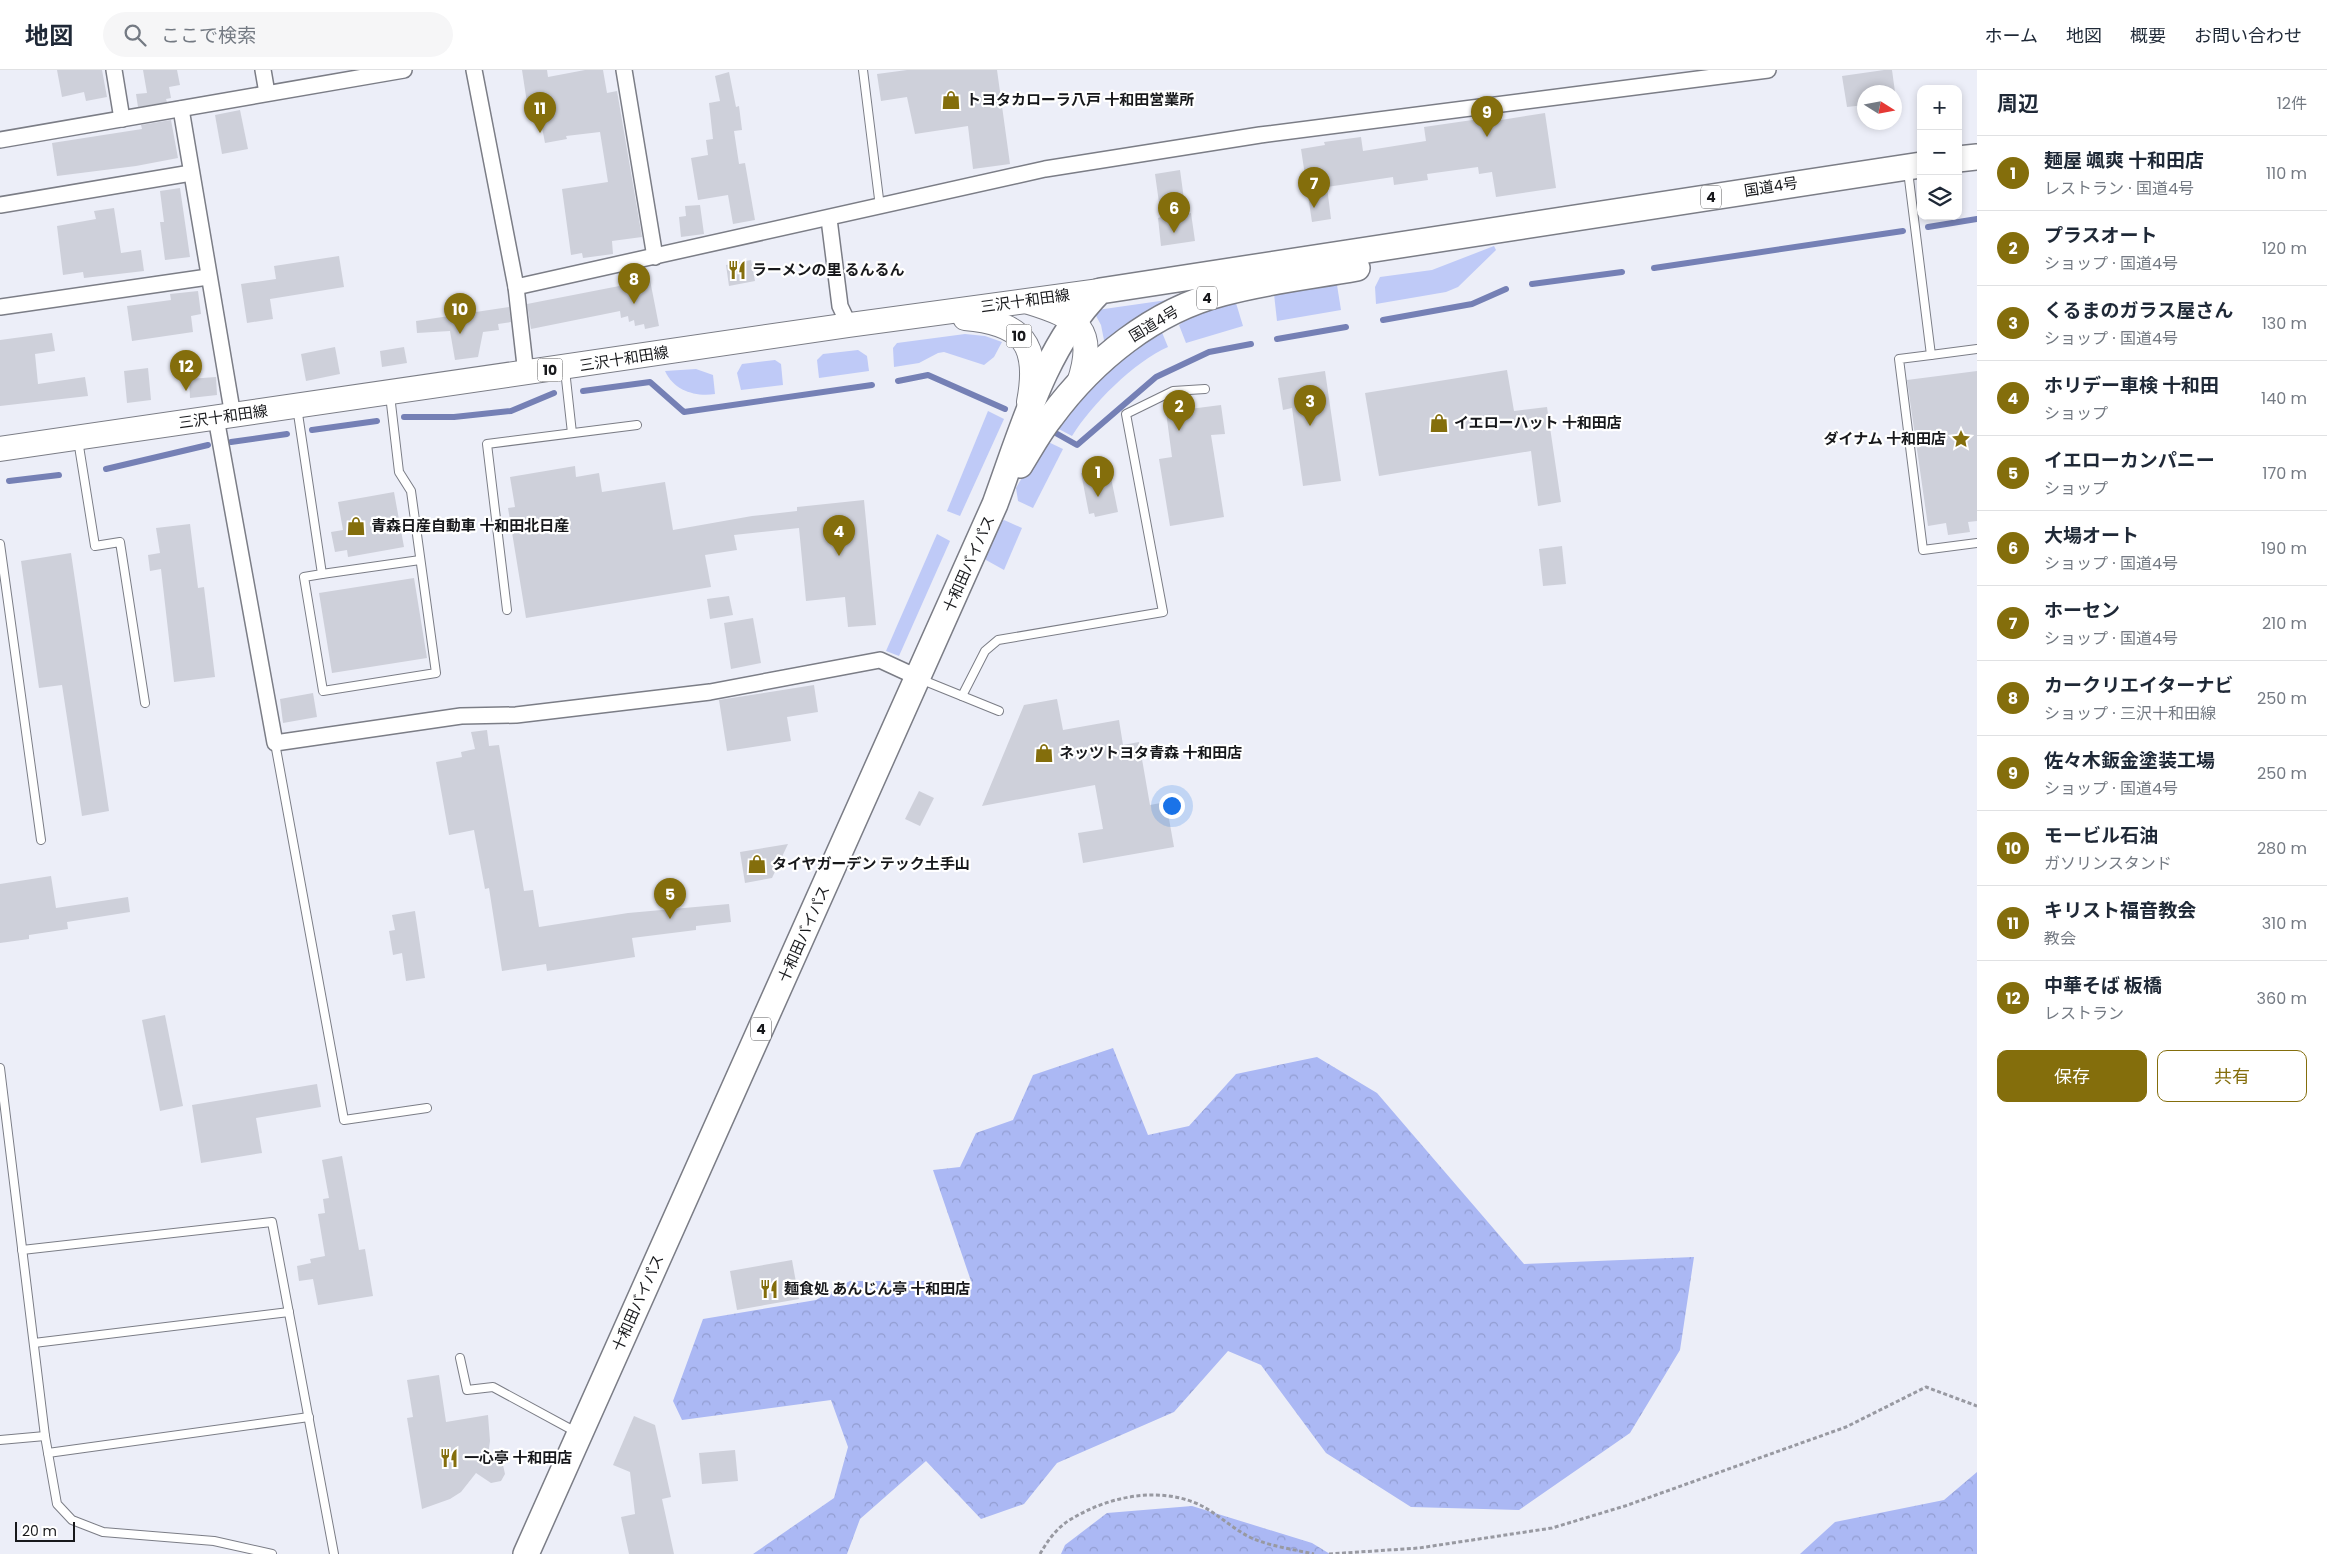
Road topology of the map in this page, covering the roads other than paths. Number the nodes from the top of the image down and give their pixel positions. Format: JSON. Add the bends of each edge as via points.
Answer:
{"nodes":[{"id":1,"x":114,"y":70,"type":"edge"},
{"id":2,"x":263,"y":70,"type":"edge"},
{"id":3,"x":404,"y":70,"type":"edge"},
{"id":4,"x":474,"y":70,"type":"edge"},
{"id":5,"x":624,"y":70,"type":"edge"},
{"id":6,"x":863,"y":70,"type":"edge"},
{"id":7,"x":1768,"y":70,"type":"edge"},
{"id":8,"x":267,"y":93,"type":"junction"},
{"id":9,"x":181,"y":109,"type":"junction"},
{"id":10,"x":122,"y":119,"type":"junction"},
{"id":11,"x":0,"y":140,"type":"edge"},
{"id":12,"x":1977,"y":157,"type":"edge"},
{"id":13,"x":1962,"y":159,"type":"edge"},
{"id":14,"x":1914,"y":166,"type":"edge"},
{"id":15,"x":191,"y":174,"type":"junction"},
{"id":16,"x":0,"y":205,"type":"edge"},
{"id":17,"x":880,"y":207,"type":"junction"},
{"id":18,"x":829,"y":219,"type":"junction"},
{"id":19,"x":1502,"y":228,"type":"junction"},
{"id":20,"x":655,"y":257,"type":"junction"},
{"id":21,"x":208,"y":277,"type":"junction"},
{"id":22,"x":516,"y":287,"type":"junction"},
{"id":23,"x":1100,"y":291,"type":"junction"},
{"id":24,"x":1025,"y":301,"type":"junction"},
{"id":25,"x":0,"y":308,"type":"edge"},
{"id":26,"x":930,"y":314,"type":"junction"},
{"id":27,"x":1074,"y":322,"type":"junction"},
{"id":28,"x":849,"y":325,"type":"junction"},
{"id":29,"x":1977,"y":349,"type":"edge"},
{"id":30,"x":1931,"y":355,"type":"junction"},
{"id":31,"x":565,"y":368,"type":"junction"},
{"id":32,"x":526,"y":374,"type":"junction"},
{"id":33,"x":1079,"y":383,"type":"junction"},
{"id":34,"x":1204,"y":389,"type":"dead end"},
{"id":35,"x":389,"y":393,"type":"junction"},
{"id":36,"x":297,"y":407,"type":"junction"},
{"id":37,"x":224,"y":417,"type":"junction"},
{"id":38,"x":637,"y":425,"type":"dead end"},
{"id":39,"x":1024,"y":426,"type":"junction"},
{"id":40,"x":572,"y":433,"type":"junction"},
{"id":41,"x":78,"y":438,"type":"junction"},
{"id":42,"x":0,"y":449,"type":"edge"},
{"id":43,"x":995,"y":504,"type":"junction"},
{"id":44,"x":1977,"y":543,"type":"edge"},
{"id":45,"x":0,"y":544,"type":"edge"},
{"id":46,"x":420,"y":560,"type":"junction"},
{"id":47,"x":322,"y":574,"type":"junction"},
{"id":48,"x":507,"y":610,"type":"dead end"},
{"id":49,"x":919,"y":678,"type":"junction"},
{"id":50,"x":962,"y":696,"type":"junction"},
{"id":51,"x":145,"y":703,"type":"dead end"},
{"id":52,"x":999,"y":712,"type":"dead end"},
{"id":53,"x":275,"y":742,"type":"junction"},
{"id":54,"x":41,"y":840,"type":"dead end"},
{"id":55,"x":0,"y":1068,"type":"edge"},
{"id":56,"x":427,"y":1108,"type":"dead end"},
{"id":57,"x":22,"y":1250,"type":"junction"},
{"id":58,"x":289,"y":1312,"type":"junction"},
{"id":59,"x":34,"y":1343,"type":"junction"},
{"id":60,"x":460,"y":1358,"type":"dead end"},
{"id":61,"x":309,"y":1418,"type":"junction"},
{"id":62,"x":580,"y":1434,"type":"junction"},
{"id":63,"x":46,"y":1436,"type":"junction"},
{"id":64,"x":0,"y":1440,"type":"edge"},
{"id":65,"x":48,"y":1453,"type":"junction"},
{"id":66,"x":272,"y":1554,"type":"edge"},
{"id":67,"x":334,"y":1554,"type":"edge"},
{"id":68,"x":526,"y":1554,"type":"edge"}],
"edges":[{"from":1,"to":10,"type":"street"},
{"from":2,"to":8,"type":"street"},
{"from":3,"to":8,"type":"street"},
{"from":4,"to":22,"type":"street"},
{"from":5,"to":20,"type":"street"},
{"from":6,"to":17,"type":"lane"},
{"from":7,"to":17,"type":"street","via":[[1250,136],[1045,170]]},
{"from":8,"to":9,"type":"street"},
{"from":9,"to":10,"type":"street"},
{"from":9,"to":15,"type":"street"},
{"from":10,"to":11,"type":"street"},
{"from":12,"to":13,"type":"highway"},
{"from":14,"to":19,"type":"highway","name":"国道4号","number":"4"},
{"from":14,"to":30,"type":"lane"},
{"from":15,"to":16,"type":"street"},
{"from":15,"to":21,"type":"street"},
{"from":17,"to":18,"type":"street"},
{"from":18,"to":20,"type":"street"},
{"from":18,"to":28,"type":"street","via":[[840,306]]},
{"from":19,"to":23,"type":"highway","name":"国道4号","number":"4"},
{"from":19,"to":33,"type":"highway","name":"国道4号","number":"4","via":[[1411,258],[1223,292],[1174,310],[1129,338]]},
{"from":20,"to":22,"type":"street"},
{"from":21,"to":25,"type":"street"},
{"from":21,"to":37,"type":"street"},
{"from":22,"to":32,"type":"street"},
{"from":23,"to":24,"type":"main road","name":"三沢十和田線","number":"10"},
{"from":23,"to":27,"type":"highway","name":"十和田バイパス","number":"4"},
{"from":24,"to":26,"type":"main road","name":"三沢十和田線","number":"10"},
{"from":24,"to":27,"type":"main road","number":"10","via":[[1057,310]]},
{"from":26,"to":28,"type":"main road","name":"三沢十和田線","number":"10"},
{"from":26,"to":39,"type":"main road","number":"10","via":[[998,322],[1011,328],[1023,340],[1033,366]]},
{"from":27,"to":33,"type":"main road","via":[[1082,330],[1087,354]]},
{"from":27,"to":39,"type":"highway","name":"十和田バイパス","number":"4","via":[[1042,380]]},
{"from":28,"to":31,"type":"main road","name":"三沢十和田線","number":"10"},
{"from":29,"to":30,"type":"lane"},
{"from":30,"to":44,"type":"lane","via":[[1899,359],[1923,550]]},
{"from":31,"to":32,"type":"main road","name":"三沢十和田線","number":"10"},
{"from":31,"to":40,"type":"lane"},
{"from":32,"to":35,"type":"main road","name":"三沢十和田線","number":"10"},
{"from":33,"to":43,"type":"highway","name":"国道4号","number":"4","via":[[1050,417]]},
{"from":34,"to":50,"type":"lane","via":[[1173,391],[1126,414],[1163,612],[998,640],[985,650]]},
{"from":35,"to":36,"type":"main road","name":"三沢十和田線","number":"10"},
{"from":35,"to":46,"type":"lane","via":[[399,472],[411,491]]},
{"from":36,"to":37,"type":"main road","name":"三沢十和田線","number":"10"},
{"from":36,"to":47,"type":"lane"},
{"from":37,"to":41,"type":"main road","name":"三沢十和田線","number":"10"},
{"from":37,"to":53,"type":"street"},
{"from":38,"to":40,"type":"lane"},
{"from":39,"to":43,"type":"highway","name":"十和田バイパス","number":"4"},
{"from":40,"to":48,"type":"lane","via":[[486,444]]},
{"from":41,"to":42,"type":"main road","name":"三沢十和田線","number":"10"},
{"from":41,"to":51,"type":"lane","via":[[95,546],[120,542]]},
{"from":43,"to":49,"type":"highway","name":"十和田バイパス","number":"4"},
{"from":45,"to":54,"type":"lane"},
{"from":46,"to":47,"type":"lane"},
{"from":46,"to":47,"type":"lane","via":[[436,673],[323,691],[304,577]]},
{"from":49,"to":50,"type":"lane"},
{"from":49,"to":53,"type":"street","via":[[880,660],[710,692],[516,715],[461,716]]},
{"from":49,"to":62,"type":"highway","name":"十和田バイパス","number":"4"},
{"from":50,"to":52,"type":"lane"},
{"from":53,"to":56,"type":"lane","via":[[344,1120]]},
{"from":55,"to":57,"type":"lane"},
{"from":57,"to":58,"type":"lane","via":[[272,1222]]},
{"from":57,"to":59,"type":"lane"},
{"from":58,"to":59,"type":"lane"},
{"from":58,"to":61,"type":"lane"},
{"from":59,"to":63,"type":"lane"},
{"from":60,"to":62,"type":"lane","via":[[467,1390],[494,1387]]},
{"from":61,"to":65,"type":"lane"},
{"from":61,"to":67,"type":"lane"},
{"from":62,"to":68,"type":"highway","name":"十和田バイパス","number":"4"},
{"from":63,"to":64,"type":"lane"},
{"from":63,"to":65,"type":"lane"},
{"from":65,"to":66,"type":"lane","via":[[57,1504],[72,1520],[103,1532],[214,1541]]}]}
